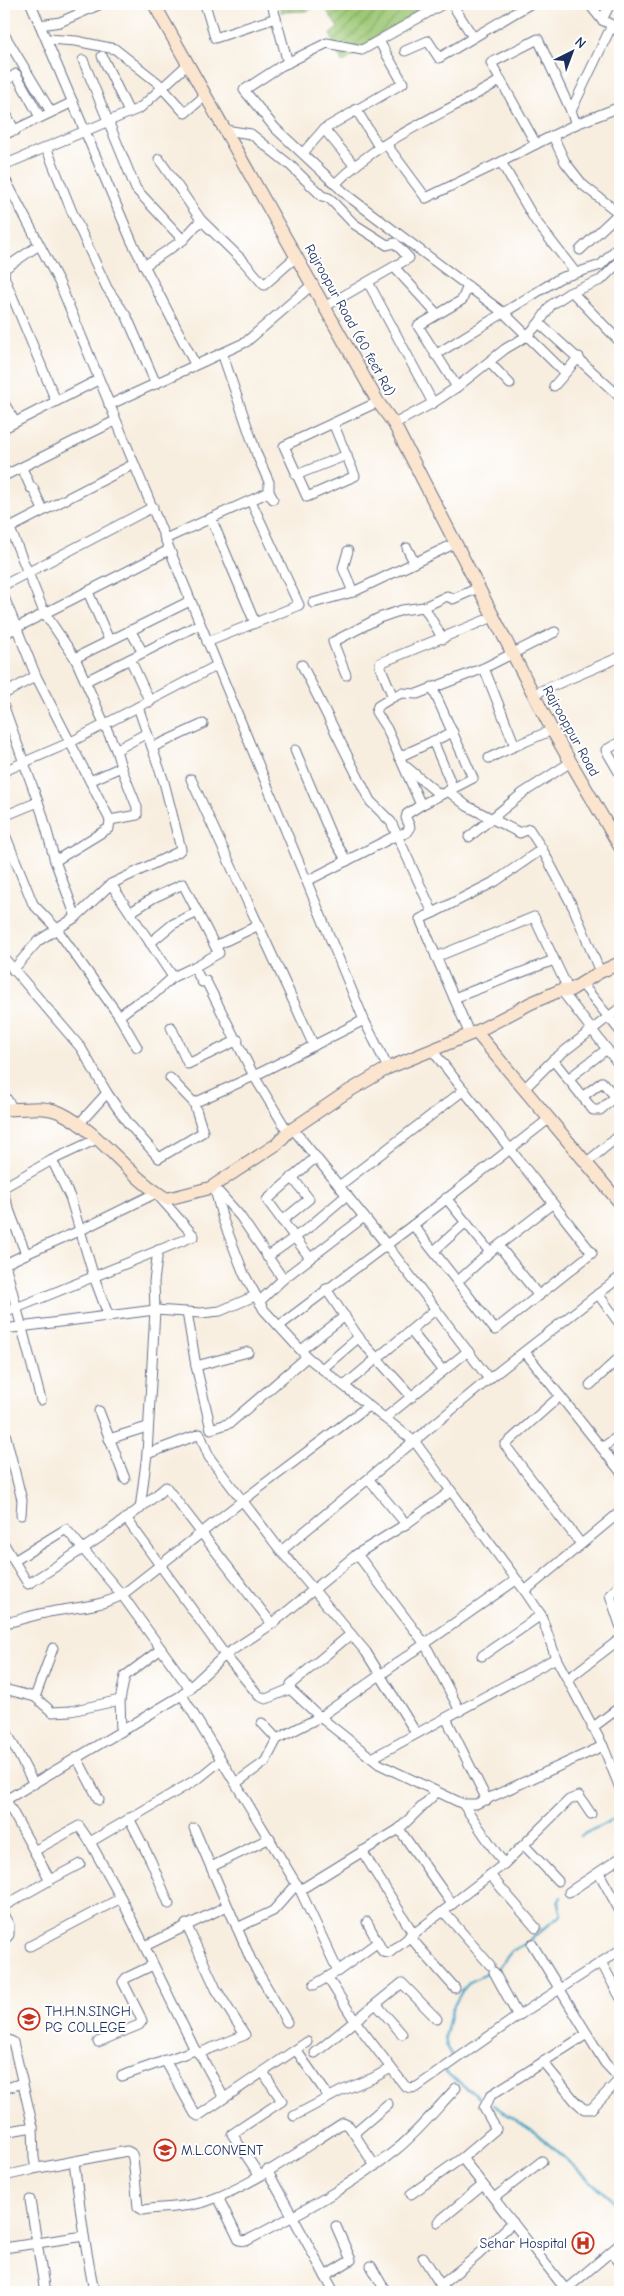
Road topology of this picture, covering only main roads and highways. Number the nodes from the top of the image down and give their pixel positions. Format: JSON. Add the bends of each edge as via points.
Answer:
{"nodes":[{"id":1,"x":156,"y":4,"type":"edge"},
{"id":2,"x":512,"y":655,"type":"joint"},
{"id":3,"x":620,"y":847,"type":"edge"},
{"id":4,"x":620,"y":963,"type":"edge"},
{"id":5,"x":473,"y":1033,"type":"junction"},
{"id":6,"x":9,"y":1110,"type":"edge"},
{"id":7,"x":620,"y":1203,"type":"edge"}],
"edges":[{"from":1,"to":2,"type":"main road","name":"Rajroopur Road (60 feet Rd)","via":[[378,402],[394,424]]},
{"from":2,"to":3,"type":"main road","name":"Rajrooppur Road"},
{"from":4,"to":5,"type":"main road","via":[[582,984],[531,1003]]},
{"from":5,"to":6,"type":"main road","via":[[388,1068],[290,1130],[277,1144],[214,1186],[167,1199],[60,1112],[42,1108]]},
{"from":5,"to":7,"type":"main road","via":[[525,1088]]}]}
